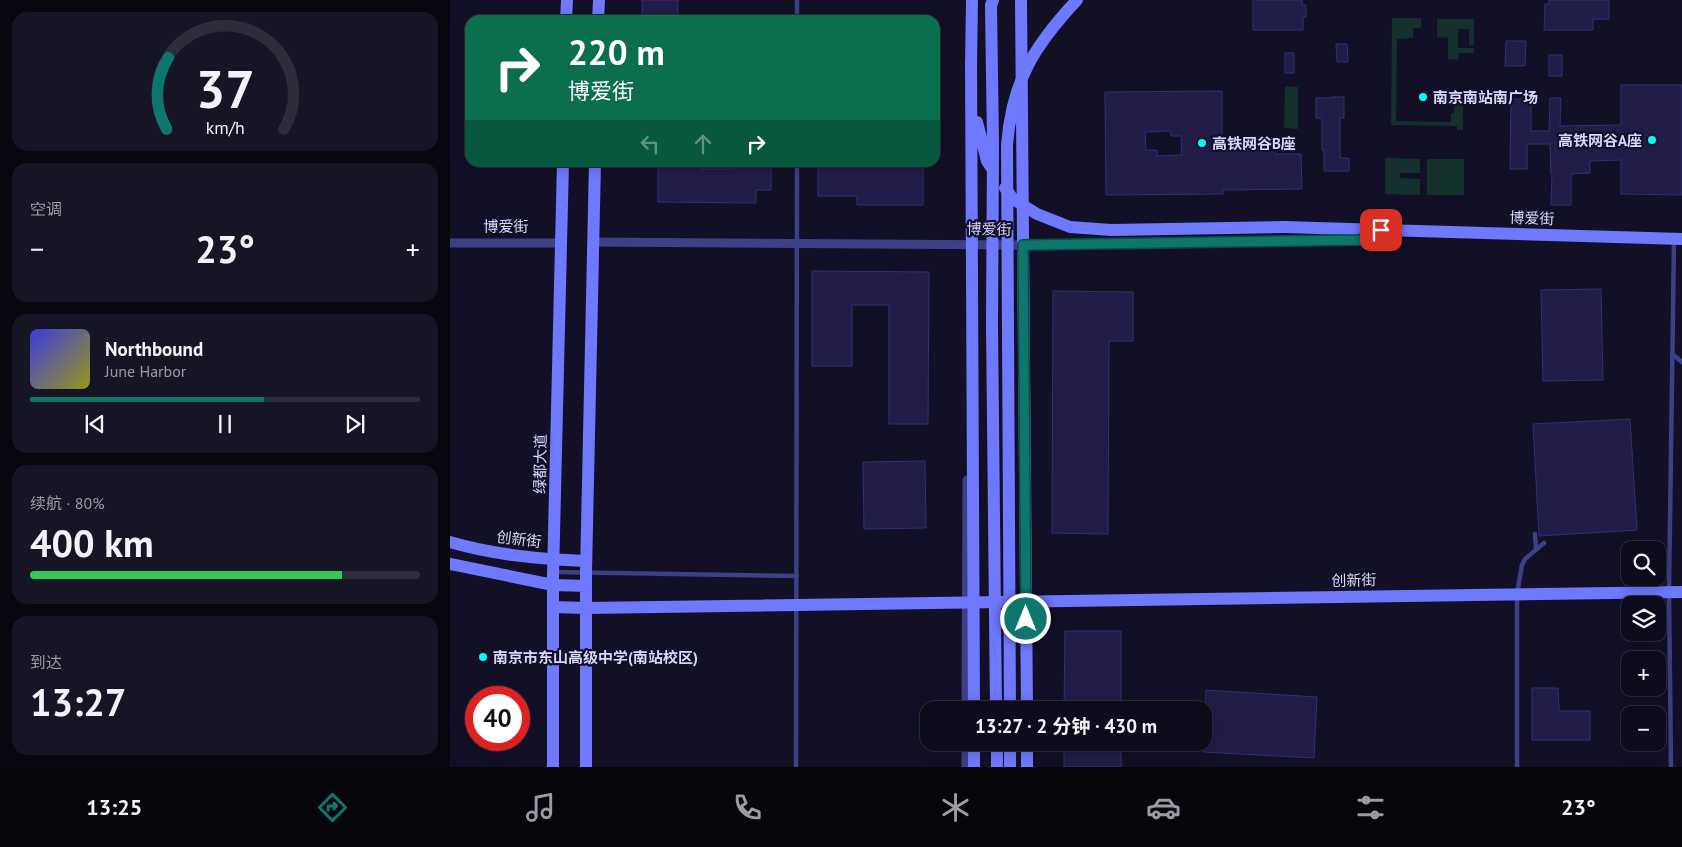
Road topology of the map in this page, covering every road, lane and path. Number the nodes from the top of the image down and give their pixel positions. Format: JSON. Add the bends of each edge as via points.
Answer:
{"nodes":[{"id":1,"x":567,"y":0,"type":"edge"},
{"id":2,"x":599,"y":0,"type":"edge"},
{"id":3,"x":797,"y":0,"type":"edge"},
{"id":4,"x":971,"y":0,"type":"edge"},
{"id":5,"x":993,"y":0,"type":"edge"},
{"id":6,"x":1021,"y":0,"type":"edge"},
{"id":7,"x":1076,"y":0,"type":"edge"},
{"id":8,"x":566,"y":15,"type":"edge"},
{"id":9,"x":598,"y":15,"type":"edge"},
{"id":10,"x":797,"y":15,"type":"edge"},
{"id":11,"x":971,"y":60,"type":"junction"},
{"id":12,"x":563,"y":167,"type":"edge"},
{"id":13,"x":595,"y":167,"type":"edge"},
{"id":14,"x":797,"y":167,"type":"edge"},
{"id":15,"x":1381,"y":230,"type":"junction"},
{"id":16,"x":1678,"y":239,"type":"edge"},
{"id":17,"x":561,"y":242,"type":"junction"},
{"id":18,"x":593,"y":242,"type":"junction"},
{"id":19,"x":450,"y":243,"type":"edge"},
{"id":20,"x":798,"y":243,"type":"junction"},
{"id":21,"x":968,"y":245,"type":"junction"},
{"id":22,"x":1023,"y":245,"type":"junction"},
{"id":23,"x":1672,"y":354,"type":"junction"},
{"id":24,"x":1682,"y":362,"type":"edge"},
{"id":25,"x":1535,"y":534,"type":"dead end"},
{"id":26,"x":450,"y":542,"type":"edge"},
{"id":27,"x":1544,"y":543,"type":"dead end"},
{"id":28,"x":1536,"y":548,"type":"junction"},
{"id":29,"x":450,"y":564,"type":"edge"},
{"id":30,"x":586,"y":567,"type":"junction"},
{"id":31,"x":553,"y":572,"type":"junction"},
{"id":32,"x":797,"y":576,"type":"junction"},
{"id":33,"x":586,"y":586,"type":"junction"},
{"id":34,"x":1676,"y":592,"type":"edge"},
{"id":35,"x":1518,"y":594,"type":"junction"},
{"id":36,"x":1026,"y":601,"type":"junction"},
{"id":37,"x":967,"y":602,"type":"junction"},
{"id":38,"x":796,"y":605,"type":"junction"},
{"id":39,"x":553,"y":607,"type":"junction"},
{"id":40,"x":586,"y":608,"type":"junction"},
{"id":41,"x":966,"y":701,"type":"edge"},
{"id":42,"x":974,"y":701,"type":"edge"},
{"id":43,"x":996,"y":701,"type":"edge"},
{"id":44,"x":1010,"y":701,"type":"edge"},
{"id":45,"x":1027,"y":701,"type":"edge"},
{"id":46,"x":966,"y":751,"type":"edge"},
{"id":47,"x":974,"y":751,"type":"edge"},
{"id":48,"x":997,"y":751,"type":"edge"},
{"id":49,"x":1010,"y":751,"type":"edge"},
{"id":50,"x":1027,"y":751,"type":"edge"},
{"id":51,"x":553,"y":767,"type":"edge"},
{"id":52,"x":586,"y":767,"type":"edge"},
{"id":53,"x":796,"y":767,"type":"edge"},
{"id":54,"x":966,"y":767,"type":"edge"},
{"id":55,"x":974,"y":767,"type":"edge"},
{"id":56,"x":997,"y":767,"type":"edge"},
{"id":57,"x":1010,"y":767,"type":"edge"},
{"id":58,"x":1027,"y":767,"type":"edge"},
{"id":59,"x":1517,"y":767,"type":"edge"},
{"id":60,"x":1671,"y":767,"type":"edge"}],
"edges":[{"from":1,"to":8,"type":"main road"},
{"from":2,"to":9,"type":"main road"},
{"from":3,"to":10,"type":"lane"},
{"from":4,"to":11,"type":"main road","bridge":true},
{"from":4,"to":21,"type":"street"},
{"from":5,"to":43,"type":"main road","bridge":true},
{"from":6,"to":22,"type":"main road"},
{"from":7,"to":44,"type":"main road","bridge":true,"via":[[1040,44],[1025,69],[1009,121]]},
{"from":11,"to":15,"type":"main road","name":"博爱街","bridge":true,"via":[[974,107],[987,161],[1012,199],[1037,214],[1070,226],[1111,230],[1284,227]]},
{"from":11,"to":42,"type":"main road","bridge":true},
{"from":12,"to":17,"type":"main road","name":"绿都大道"},
{"from":13,"to":18,"type":"main road"},
{"from":14,"to":20,"type":"lane"},
{"from":15,"to":16,"type":"main road","name":"博爱街"},
{"from":15,"to":22,"type":"street","name":"博爱街","via":[[1360,240]]},
{"from":16,"to":23,"type":"lane"},
{"from":17,"to":19,"type":"street","name":"博爱街"},
{"from":17,"to":31,"type":"main road","name":"绿都大道"},
{"from":18,"to":20,"type":"street","name":"博爱街"},
{"from":18,"to":30,"type":"main road"},
{"from":20,"to":21,"type":"street","name":"博爱街"},
{"from":20,"to":32,"type":"lane"},
{"from":21,"to":22,"type":"street","name":"博爱街"},
{"from":21,"to":37,"type":"street"},
{"from":22,"to":36,"type":"main road"},
{"from":23,"to":24,"type":"lane"},
{"from":23,"to":34,"type":"lane"},
{"from":25,"to":28,"type":"lane"},
{"from":26,"to":31,"type":"main road","name":"创新街"},
{"from":27,"to":28,"type":"lane"},
{"from":28,"to":35,"type":"lane","via":[[1524,559]]},
{"from":29,"to":31,"type":"main road","name":"创新街"},
{"from":30,"to":31,"type":"main road","name":"创新街"},
{"from":30,"to":32,"type":"lane"},
{"from":30,"to":33,"type":"main road"},
{"from":31,"to":33,"type":"main road","name":"创新街"},
{"from":31,"to":39,"type":"main road","name":"绿都大道"},
{"from":32,"to":38,"type":"lane"},
{"from":33,"to":40,"type":"main road"},
{"from":34,"to":35,"type":"main road","name":"创新街"},
{"from":34,"to":60,"type":"lane"},
{"from":35,"to":36,"type":"main road","name":"创新街"},
{"from":35,"to":59,"type":"lane"},
{"from":36,"to":37,"type":"main road","name":"创新街"},
{"from":36,"to":45,"type":"main road"},
{"from":37,"to":38,"type":"main road","name":"创新街"},
{"from":37,"to":41,"type":"street"},
{"from":38,"to":40,"type":"main road","name":"创新街"},
{"from":38,"to":53,"type":"lane"},
{"from":39,"to":40,"type":"main road","name":"创新街"},
{"from":39,"to":51,"type":"main road","name":"绿都大道"},
{"from":40,"to":52,"type":"main road"},
{"from":46,"to":54,"type":"street"},
{"from":47,"to":55,"type":"main road"},
{"from":48,"to":56,"type":"main road"},
{"from":49,"to":57,"type":"main road"},
{"from":50,"to":58,"type":"main road"}]}
